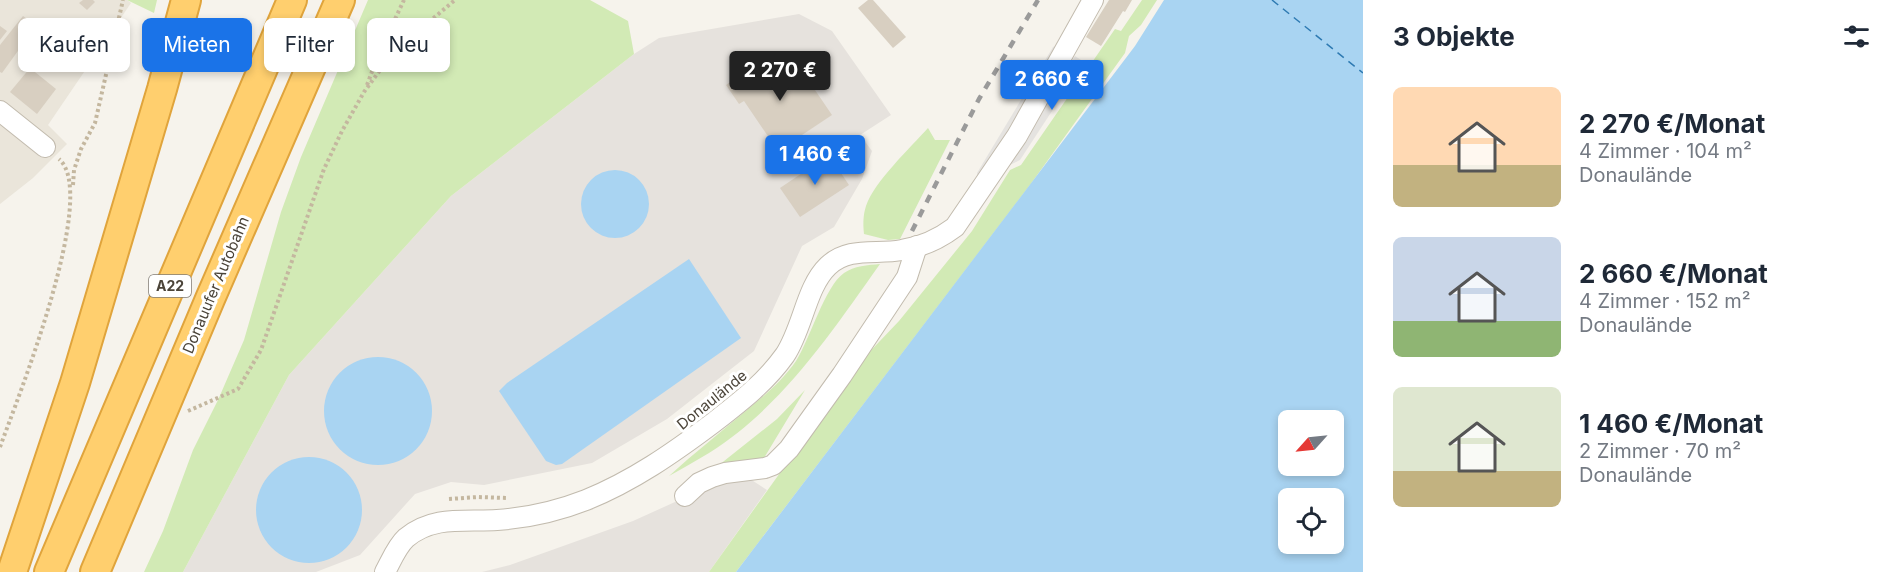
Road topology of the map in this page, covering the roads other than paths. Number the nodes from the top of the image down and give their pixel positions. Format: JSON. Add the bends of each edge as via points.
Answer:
{"nodes":[{"id":1,"x":186,"y":0,"type":"edge"},
{"id":2,"x":292,"y":0,"type":"edge"},
{"id":3,"x":340,"y":0,"type":"edge"},
{"id":4,"x":1093,"y":0,"type":"edge"},
{"id":5,"x":0,"y":111,"type":"edge"},
{"id":6,"x":45,"y":147,"type":"road end"},
{"id":7,"x":917,"y":246,"type":"junction"},
{"id":8,"x":685,"y":496,"type":"dead end"},
{"id":9,"x":12,"y":572,"type":"edge"},
{"id":10,"x":49,"y":572,"type":"edge"},
{"id":11,"x":95,"y":572,"type":"edge"},
{"id":12,"x":384,"y":572,"type":"edge"}],
"edges":[{"from":1,"to":9,"type":"highway","via":[[75,383]]},
{"from":2,"to":10,"type":"highway","number":"A22"},
{"from":3,"to":11,"type":"highway","name":"Donauufer Autobahn","number":"A22"},
{"from":4,"to":7,"type":"street","name":"Donaulände","via":[[1017,135],[975,200],[955,227],[942,237]]},
{"from":5,"to":6,"type":"street"},
{"from":7,"to":8,"type":"street","via":[[897,293],[789,449],[773,465],[725,472],[699,483]]},
{"from":7,"to":12,"type":"street","name":"Donaulände","via":[[901,251],[856,252],[828,266],[815,284],[794,340],[766,379],[645,471],[557,511],[498,520],[454,519],[416,530],[404,540]]}]}
